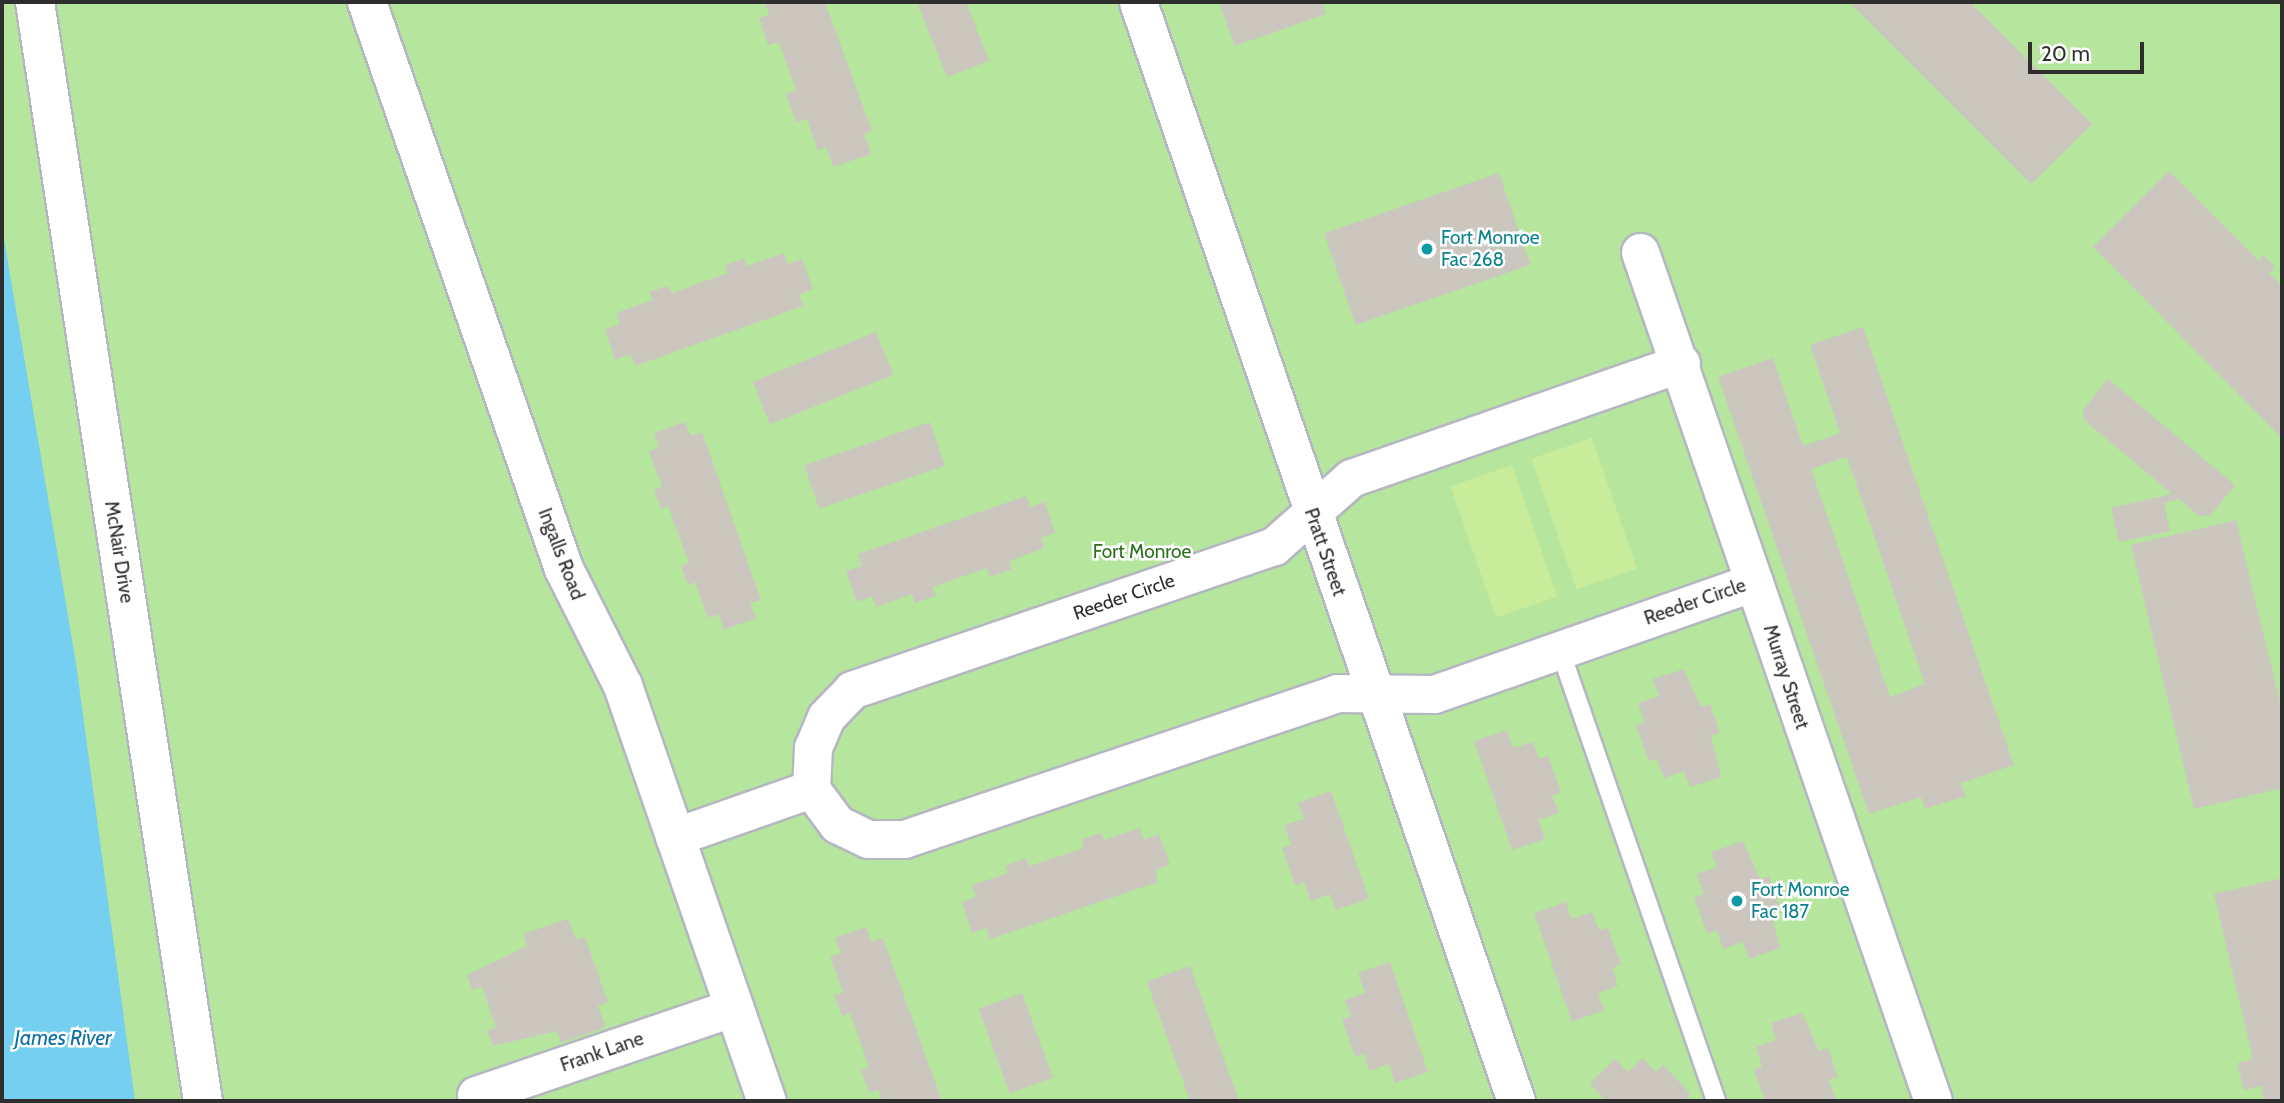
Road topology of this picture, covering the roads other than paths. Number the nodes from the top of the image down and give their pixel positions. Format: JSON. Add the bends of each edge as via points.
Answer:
{"nodes":[{"id":1,"x":35,"y":2,"type":"edge"},
{"id":2,"x":367,"y":2,"type":"edge"},
{"id":3,"x":1138,"y":2,"type":"edge"},
{"id":4,"x":1640,"y":251,"type":"dead end"},
{"id":5,"x":1681,"y":363,"type":"junction"},
{"id":6,"x":1313,"y":516,"type":"junction"},
{"id":7,"x":1754,"y":582,"type":"junction"},
{"id":8,"x":1560,"y":650,"type":"junction"},
{"id":9,"x":1374,"y":693,"type":"junction"},
{"id":10,"x":811,"y":789,"type":"junction"},
{"id":11,"x":674,"y":837,"type":"junction"},
{"id":12,"x":734,"y":1007,"type":"junction"},
{"id":13,"x":203,"y":1101,"type":"edge"},
{"id":14,"x":478,"y":1101,"type":"edge"},
{"id":15,"x":767,"y":1101,"type":"edge"},
{"id":16,"x":1516,"y":1101,"type":"edge"},
{"id":17,"x":1716,"y":1101,"type":"edge"},
{"id":18,"x":1933,"y":1101,"type":"edge"}],
"edges":[{"from":1,"to":13,"type":"street","name":"McNair Drive"},
{"from":2,"to":11,"type":"street","name":"Ingalls Road","via":[[564,569],[623,686]]},
{"from":3,"to":6,"type":"street","name":"Pratt Street"},
{"from":4,"to":5,"type":"street","name":"Murray Street"},
{"from":5,"to":6,"type":"street","name":"Reeder Circle","via":[[1352,478]]},
{"from":5,"to":7,"type":"street","name":"Murray Street"},
{"from":6,"to":9,"type":"street","name":"Pratt Street"},
{"from":6,"to":10,"type":"street","name":"Reeder Circle","via":[[1274,546],[852,690],[826,716],[813,747]]},
{"from":7,"to":8,"type":"street","name":"Reeder Circle"},
{"from":7,"to":18,"type":"street","name":"Murray Street"},
{"from":8,"to":9,"type":"street","name":"Reeder Circle","via":[[1434,694]]},
{"from":8,"to":17,"type":"lane"},
{"from":9,"to":10,"type":"street","name":"Reeder Circle","via":[[1336,693],[904,839],[868,839],[837,824]]},
{"from":9,"to":16,"type":"street","name":"Pratt Street"},
{"from":10,"to":11,"type":"street"},
{"from":11,"to":12,"type":"street","name":"Ingalls Road"},
{"from":12,"to":14,"type":"street","name":"Frank Lane","via":[[476,1096]]},
{"from":12,"to":15,"type":"street","name":"Ingalls Road"}]}
